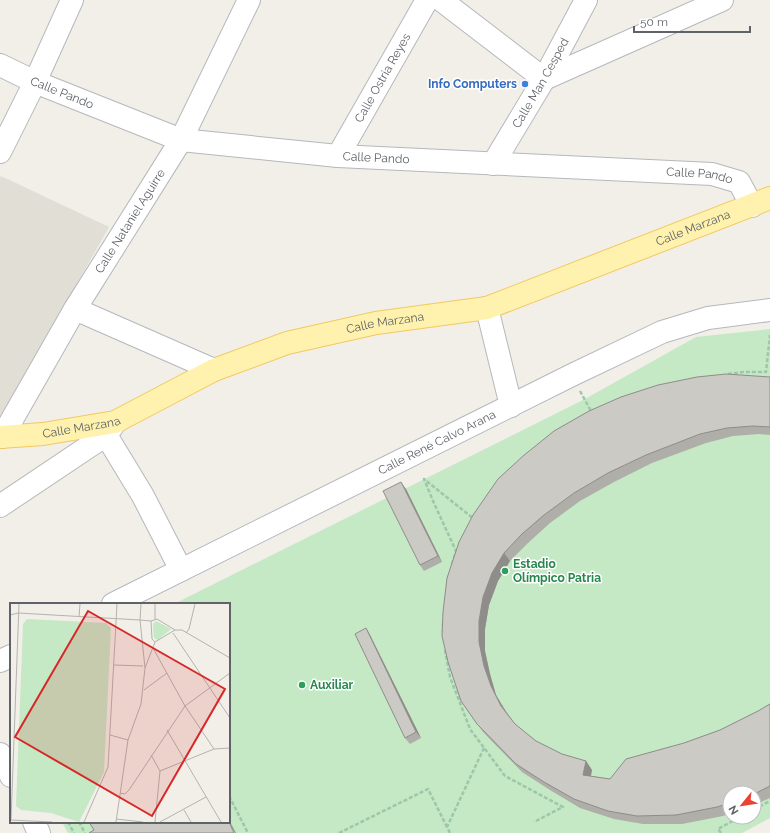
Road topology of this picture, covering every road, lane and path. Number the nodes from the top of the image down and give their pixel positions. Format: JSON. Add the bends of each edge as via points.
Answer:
{"nodes":[{"id":1,"x":72,"y":0,"type":"edge"},
{"id":2,"x":249,"y":0,"type":"edge"},
{"id":3,"x":427,"y":0,"type":"edge"},
{"id":4,"x":440,"y":0,"type":"edge"},
{"id":5,"x":586,"y":0,"type":"edge"},
{"id":6,"x":722,"y":0,"type":"edge"},
{"id":7,"x":0,"y":65,"type":"edge"},
{"id":8,"x":544,"y":79,"type":"junction"},
{"id":9,"x":35,"y":82,"type":"junction"},
{"id":10,"x":181,"y":140,"type":"junction"},
{"id":11,"x":0,"y":152,"type":"edge"},
{"id":12,"x":338,"y":156,"type":"junction"},
{"id":13,"x":493,"y":164,"type":"junction"},
{"id":14,"x":761,"y":202,"type":"edge"},
{"id":15,"x":487,"y":308,"type":"junction"},
{"id":16,"x":75,"y":309,"type":"junction"},
{"id":17,"x":770,"y":320,"type":"edge"},
{"id":18,"x":770,"y":335,"type":"edge"},
{"id":19,"x":214,"y":370,"type":"junction"},
{"id":20,"x":572,"y":375,"type":"junction"},
{"id":21,"x":723,"y":375,"type":"edge"},
{"id":22,"x":511,"y":406,"type":"junction"},
{"id":23,"x":591,"y":412,"type":"edge"},
{"id":24,"x":110,"y":429,"type":"junction"},
{"id":25,"x":1,"y":437,"type":"edge"},
{"id":26,"x":0,"y":506,"type":"edge"},
{"id":27,"x":479,"y":524,"type":"edge"},
{"id":28,"x":451,"y":565,"type":"edge"},
{"id":29,"x":181,"y":570,"type":"junction"},
{"id":30,"x":115,"y":603,"type":"edge"},
{"id":31,"x":444,"y":615,"type":"edge"},
{"id":32,"x":444,"y":637,"type":"edge"},
{"id":33,"x":445,"y":645,"type":"edge"},
{"id":34,"x":10,"y":656,"type":"edge"},
{"id":35,"x":0,"y":661,"type":"edge"},
{"id":36,"x":484,"y":748,"type":"junction"},
{"id":37,"x":0,"y":754,"type":"edge"},
{"id":38,"x":10,"y":774,"type":"edge"},
{"id":39,"x":230,"y":798,"type":"edge"},
{"id":40,"x":534,"y":822,"type":"dead end"},
{"id":41,"x":34,"y":823,"type":"edge"},
{"id":42,"x":69,"y":823,"type":"edge"},
{"id":43,"x":80,"y":823,"type":"edge"},
{"id":44,"x":725,"y":825,"type":"edge"},
{"id":45,"x":447,"y":827,"type":"junction"},
{"id":46,"x":39,"y":833,"type":"edge"},
{"id":47,"x":74,"y":833,"type":"edge"},
{"id":48,"x":85,"y":833,"type":"edge"},
{"id":49,"x":248,"y":833,"type":"edge"},
{"id":50,"x":339,"y":833,"type":"edge"},
{"id":51,"x":450,"y":833,"type":"edge"},
{"id":52,"x":721,"y":833,"type":"edge"}],
"edges":[{"from":1,"to":9,"type":"street"},
{"from":2,"to":10,"type":"street","name":"Calle Nataniel Aguirre"},
{"from":3,"to":12,"type":"street","name":"Calle Ostria Reyes"},
{"from":4,"to":8,"type":"street"},
{"from":5,"to":8,"type":"street","name":"Calle Man Cesped"},
{"from":6,"to":8,"type":"street"},
{"from":7,"to":9,"type":"street","name":"Calle Pando"},
{"from":8,"to":13,"type":"street","name":"Calle Man Cesped"},
{"from":9,"to":10,"type":"street","name":"Calle Pando"},
{"from":9,"to":11,"type":"street"},
{"from":10,"to":12,"type":"street","name":"Calle Pando"},
{"from":10,"to":16,"type":"street","name":"Calle Nataniel Aguirre"},
{"from":12,"to":13,"type":"street","name":"Calle Pando"},
{"from":13,"to":14,"type":"street","name":"Calle Pando","via":[[712,174],[739,182]]},
{"from":14,"to":15,"type":"main road","name":"Calle Marzana"},
{"from":15,"to":19,"type":"main road","name":"Calle Marzana","via":[[376,323],[287,343]]},
{"from":15,"to":22,"type":"street"},
{"from":16,"to":19,"type":"street"},
{"from":16,"to":25,"type":"street","name":"Calle Nataniel Aguirre"},
{"from":17,"to":18,"type":"path"},
{"from":17,"to":20,"type":"street","name":"Calle René Calvo Arana","via":[[708,318],[662,332]]},
{"from":18,"to":21,"type":"path","via":[[766,372]]},
{"from":19,"to":24,"type":"main road","name":"Calle Marzana"},
{"from":20,"to":22,"type":"street","name":"Calle René Calvo Arana"},
{"from":20,"to":23,"type":"path"},
{"from":22,"to":29,"type":"street","name":"Calle René Calvo Arana"},
{"from":24,"to":25,"type":"main road","name":"Calle Marzana"},
{"from":24,"to":26,"type":"street"},
{"from":24,"to":29,"type":"street"},
{"from":27,"to":28,"type":"path","via":[[424,480],[456,551]]},
{"from":29,"to":30,"type":"street","name":"Calle René Calvo Arana"},
{"from":31,"to":32,"type":"path"},
{"from":33,"to":36,"type":"path","via":[[450,677],[470,729]]},
{"from":34,"to":35,"type":"street"},
{"from":36,"to":40,"type":"path","via":[[505,776],[563,806]]},
{"from":36,"to":45,"type":"path"},
{"from":37,"to":38,"type":"street"},
{"from":39,"to":49,"type":"path"},
{"from":41,"to":46,"type":"street"},
{"from":42,"to":47,"type":"path"},
{"from":43,"to":48,"type":"path"},
{"from":44,"to":52,"type":"path","via":[[718,829]]},
{"from":45,"to":50,"type":"path","via":[[428,789]]},
{"from":45,"to":51,"type":"path"}]}
